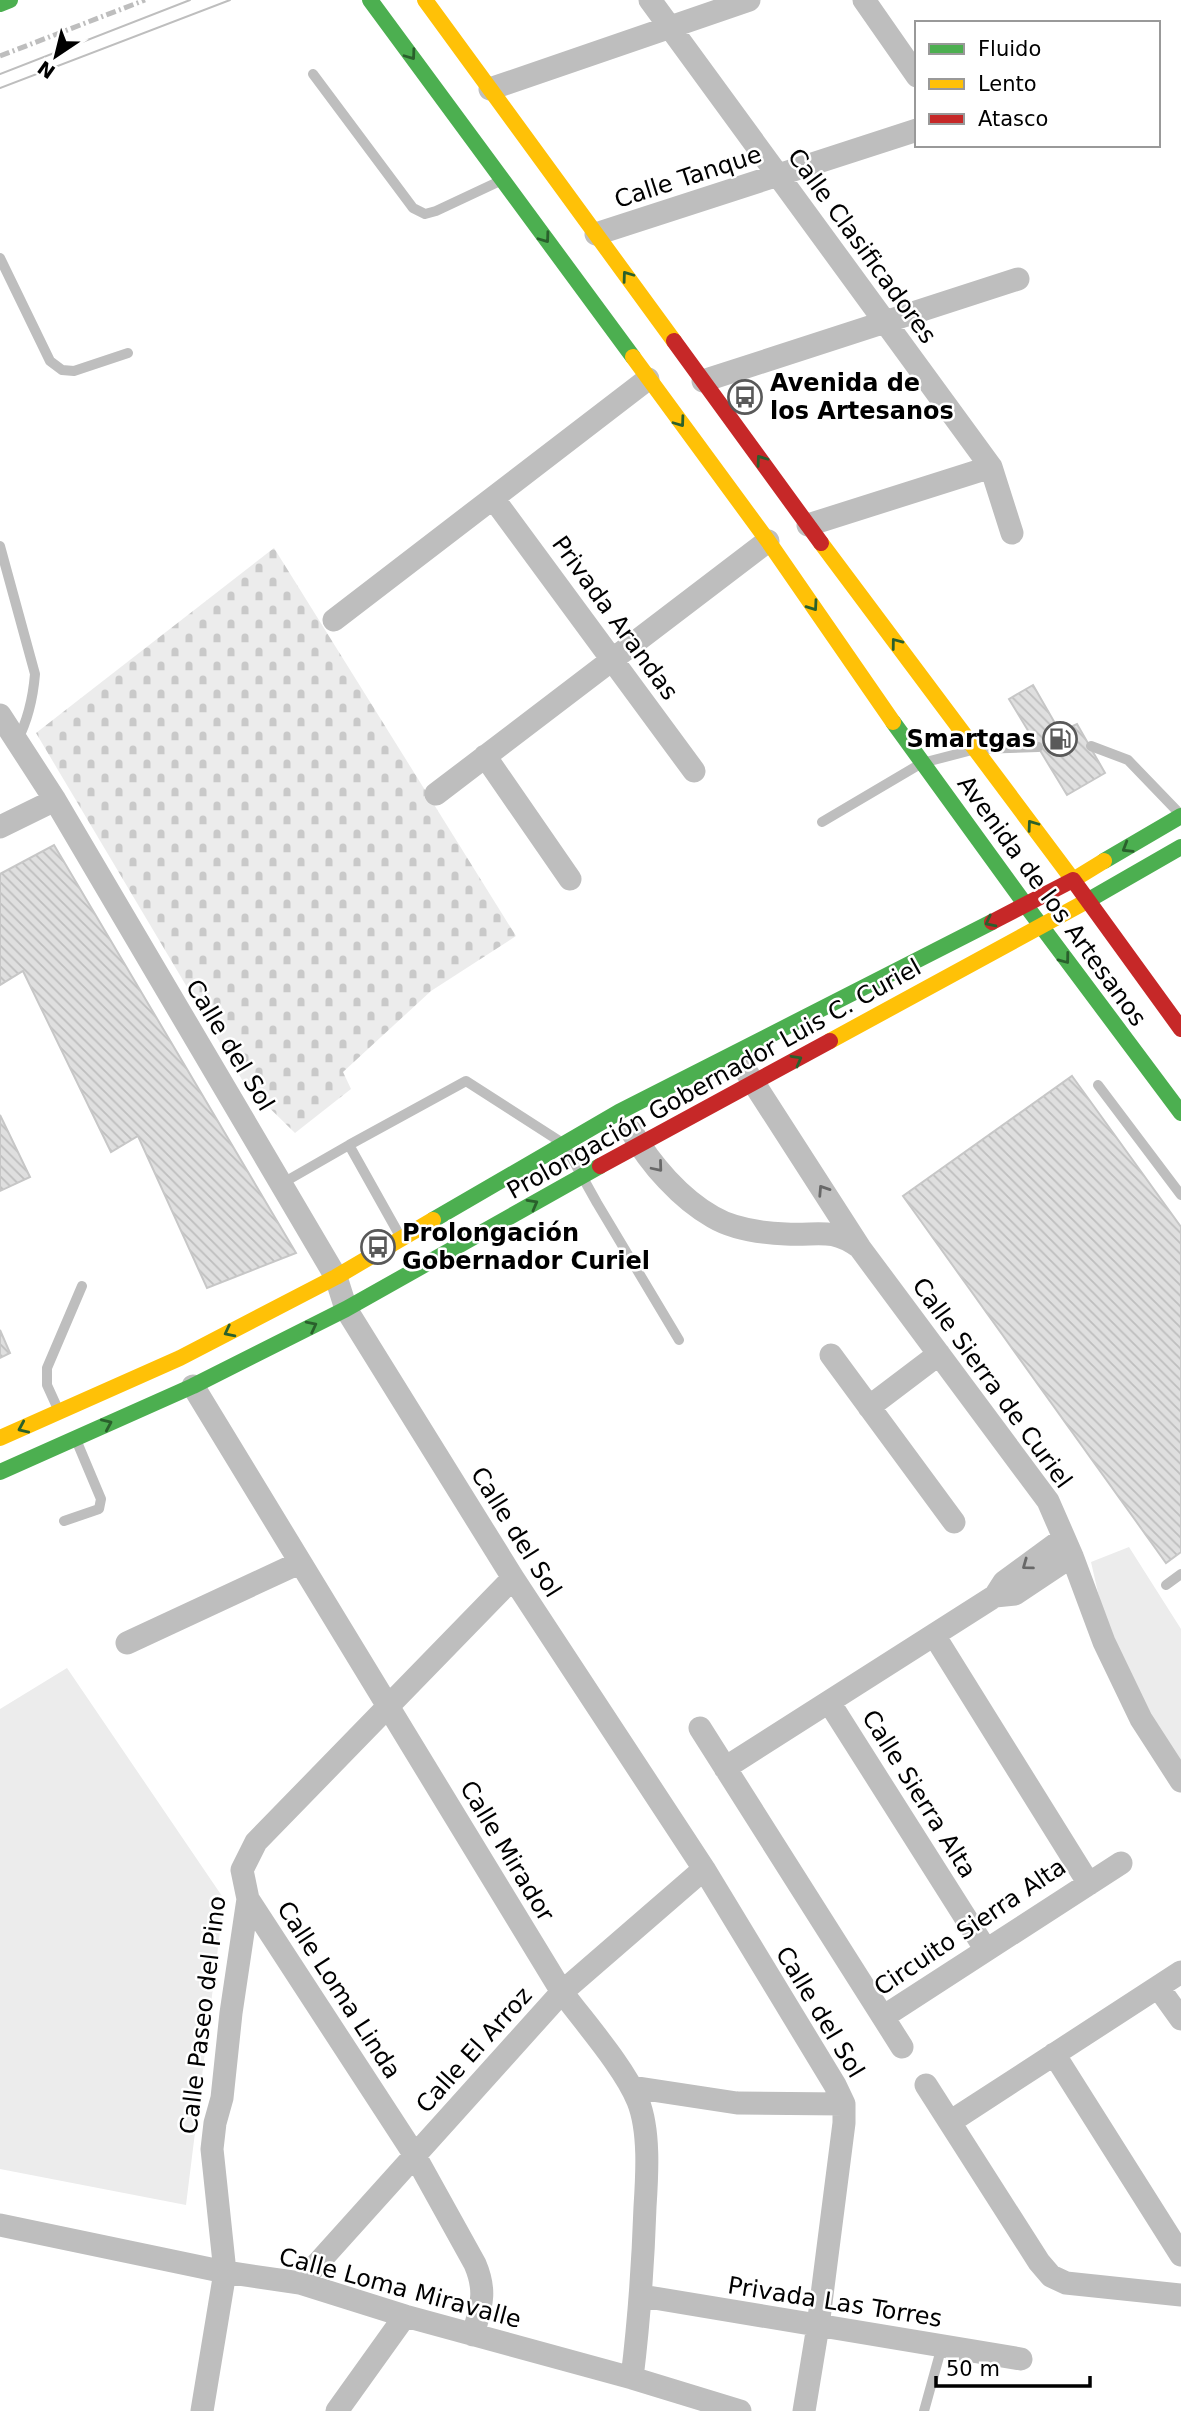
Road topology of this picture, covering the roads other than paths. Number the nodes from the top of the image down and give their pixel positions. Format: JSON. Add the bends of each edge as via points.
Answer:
{"nodes":[{"id":1,"x":9,"y":0,"type":"edge"},
{"id":2,"x":370,"y":0,"type":"edge"},
{"id":3,"x":425,"y":0,"type":"edge"},
{"id":4,"x":650,"y":0,"type":"edge"},
{"id":5,"x":749,"y":0,"type":"edge"},
{"id":6,"x":864,"y":0,"type":"edge"},
{"id":7,"x":0,"y":4,"type":"edge"},
{"id":8,"x":670,"y":27,"type":"junction"},
{"id":9,"x":915,"y":73,"type":"edge"},
{"id":10,"x":313,"y":74,"type":"dead end"},
{"id":11,"x":490,"y":89,"type":"junction"},
{"id":12,"x":915,"y":131,"type":"edge"},
{"id":13,"x":778,"y":175,"type":"junction"},
{"id":14,"x":502,"y":180,"type":"junction"},
{"id":15,"x":596,"y":234,"type":"junction"},
{"id":16,"x":0,"y":258,"type":"edge"},
{"id":17,"x":1018,"y":279,"type":"dead end"},
{"id":18,"x":5,"y":280,"type":"edge"},
{"id":19,"x":885,"y":322,"type":"junction"},
{"id":20,"x":128,"y":353,"type":"dead end"},
{"id":21,"x":648,"y":379,"type":"junction"},
{"id":22,"x":703,"y":381,"type":"junction"},
{"id":23,"x":733,"y":421,"type":"junction"},
{"id":24,"x":698,"y":446,"type":"junction"},
{"id":25,"x":991,"y":467,"type":"junction"},
{"id":26,"x":493,"y":498,"type":"junction"},
{"id":27,"x":808,"y":525,"type":"junction"},
{"id":28,"x":1012,"y":533,"type":"dead end"},
{"id":29,"x":768,"y":541,"type":"junction"},
{"id":30,"x":0,"y":546,"type":"edge"},
{"id":31,"x":334,"y":620,"type":"dead end"},
{"id":32,"x":612,"y":659,"type":"junction"},
{"id":33,"x":0,"y":715,"type":"edge"},
{"id":34,"x":17,"y":741,"type":"junction"},
{"id":35,"x":1038,"y":747,"type":"dead end"},
{"id":36,"x":1091,"y":747,"type":"dead end"},
{"id":37,"x":976,"y":749,"type":"junction"},
{"id":38,"x":485,"y":756,"type":"junction"},
{"id":39,"x":922,"y":762,"type":"junction"},
{"id":40,"x":694,"y":771,"type":"dead end"},
{"id":41,"x":436,"y":794,"type":"dead end"},
{"id":42,"x":55,"y":800,"type":"junction"},
{"id":43,"x":1181,"y":815,"type":"edge"},
{"id":44,"x":822,"y":822,"type":"dead end"},
{"id":45,"x":0,"y":827,"type":"edge"},
{"id":46,"x":1181,"y":847,"type":"edge"},
{"id":47,"x":570,"y":879,"type":"dead end"},
{"id":48,"x":1073,"y":880,"type":"junction"},
{"id":49,"x":1087,"y":901,"type":"junction"},
{"id":50,"x":1025,"y":904,"type":"junction"},
{"id":51,"x":1040,"y":925,"type":"junction"},
{"id":52,"x":1181,"y":1029,"type":"edge"},
{"id":53,"x":734,"y":1053,"type":"junction"},
{"id":54,"x":754,"y":1083,"type":"junction"},
{"id":55,"x":1098,"y":1085,"type":"dead end"},
{"id":56,"x":620,"y":1112,"type":"junction"},
{"id":57,"x":1181,"y":1113,"type":"edge"},
{"id":58,"x":564,"y":1144,"type":"junction"},
{"id":59,"x":639,"y":1144,"type":"junction"},
{"id":60,"x":349,"y":1145,"type":"junction"},
{"id":61,"x":583,"y":1176,"type":"junction"},
{"id":62,"x":281,"y":1184,"type":"junction"},
{"id":63,"x":1181,"y":1195,"type":"edge"},
{"id":64,"x":860,"y":1248,"type":"junction"},
{"id":65,"x":410,"y":1253,"type":"junction"},
{"id":66,"x":336,"y":1277,"type":"junction"},
{"id":67,"x":82,"y":1286,"type":"dead end"},
{"id":68,"x":346,"y":1309,"type":"junction"},
{"id":69,"x":679,"y":1340,"type":"dead end"},
{"id":70,"x":939,"y":1354,"type":"junction"},
{"id":71,"x":831,"y":1355,"type":"dead end"},
{"id":72,"x":193,"y":1386,"type":"junction"},
{"id":73,"x":869,"y":1407,"type":"junction"},
{"id":74,"x":68,"y":1425,"type":"junction"},
{"id":75,"x":0,"y":1438,"type":"edge"},
{"id":76,"x":0,"y":1472,"type":"edge"},
{"id":77,"x":64,"y":1521,"type":"dead end"},
{"id":78,"x":954,"y":1522,"type":"dead end"},
{"id":79,"x":1068,"y":1547,"type":"junction"},
{"id":80,"x":299,"y":1563,"type":"junction"},
{"id":81,"x":1181,"y":1574,"type":"edge"},
{"id":82,"x":513,"y":1578,"type":"junction"},
{"id":83,"x":1166,"y":1585,"type":"dead end"},
{"id":84,"x":934,"y":1635,"type":"junction"},
{"id":85,"x":127,"y":1643,"type":"dead end"},
{"id":86,"x":829,"y":1702,"type":"junction"},
{"id":87,"x":389,"y":1705,"type":"junction"},
{"id":88,"x":701,"y":1728,"type":"dead end"},
{"id":89,"x":725,"y":1768,"type":"junction"},
{"id":90,"x":1181,"y":1781,"type":"edge"},
{"id":91,"x":1121,"y":1863,"type":"dead end"},
{"id":92,"x":704,"y":1869,"type":"junction"},
{"id":93,"x":1089,"y":1884,"type":"junction"},
{"id":94,"x":248,"y":1899,"type":"junction"},
{"id":95,"x":986,"y":1950,"type":"junction"},
{"id":96,"x":1181,"y":1972,"type":"edge"},
{"id":97,"x":1158,"y":1987,"type":"junction"},
{"id":98,"x":562,"y":1992,"type":"junction"},
{"id":99,"x":883,"y":2017,"type":"junction"},
{"id":100,"x":1181,"y":2019,"type":"edge"},
{"id":101,"x":902,"y":2047,"type":"dead end"},
{"id":102,"x":1054,"y":2054,"type":"junction"},
{"id":103,"x":926,"y":2085,"type":"dead end"},
{"id":104,"x":632,"y":2087,"type":"junction"},
{"id":105,"x":844,"y":2104,"type":"junction"},
{"id":106,"x":950,"y":2122,"type":"junction"},
{"id":107,"x":414,"y":2154,"type":"junction"},
{"id":108,"x":0,"y":2225,"type":"edge"},
{"id":109,"x":1181,"y":2255,"type":"edge"},
{"id":110,"x":225,"y":2272,"type":"junction"},
{"id":111,"x":300,"y":2283,"type":"junction"},
{"id":112,"x":1181,"y":2295,"type":"edge"},
{"id":113,"x":642,"y":2296,"type":"junction"},
{"id":114,"x":405,"y":2316,"type":"junction"},
{"id":115,"x":818,"y":2326,"type":"junction"},
{"id":116,"x":473,"y":2335,"type":"junction"},
{"id":117,"x":942,"y":2346,"type":"junction"},
{"id":118,"x":1021,"y":2359,"type":"dead end"},
{"id":119,"x":632,"y":2378,"type":"junction"},
{"id":120,"x":706,"y":2406,"type":"edge"},
{"id":121,"x":202,"y":2411,"type":"edge"},
{"id":122,"x":337,"y":2411,"type":"edge"},
{"id":123,"x":740,"y":2411,"type":"edge"},
{"id":124,"x":804,"y":2411,"type":"edge"},
{"id":125,"x":924,"y":2411,"type":"edge"}],
"edges":[{"from":1,"to":7,"type":"main road"},
{"from":2,"to":14,"type":"main road","name":"Avenida de los Artesanos","one_way":true},
{"from":3,"to":11,"type":"main road","name":"Avenida de los Artesanos"},
{"from":4,"to":8,"type":"street","name":"Calle Clasificadores"},
{"from":5,"to":8,"type":"street"},
{"from":6,"to":9,"type":"street"},
{"from":8,"to":11,"type":"street"},
{"from":8,"to":13,"type":"street","name":"Calle Clasificadores"},
{"from":10,"to":14,"type":"lane","via":[[413,208],[425,214],[436,211]]},
{"from":11,"to":15,"type":"main road","name":"Avenida de los Artesanos","via":[[558,191]]},
{"from":12,"to":13,"type":"street","name":"Calle Tanque"},
{"from":13,"to":15,"type":"street","name":"Calle Tanque"},
{"from":13,"to":19,"type":"street","name":"Calle Clasificadores"},
{"from":14,"to":21,"type":"main road","name":"Avenida de los Artesanos","one_way":true,"via":[[529,207]]},
{"from":22,"to":15,"type":"main road","name":"Avenida de los Artesanos","one_way":true},
{"from":16,"to":18,"type":"lane"},
{"from":17,"to":19,"type":"street"},
{"from":18,"to":20,"type":"lane","via":[[50,361],[62,370],[74,371]]},
{"from":19,"to":22,"type":"street"},
{"from":19,"to":25,"type":"street","name":"Calle Clasificadores"},
{"from":21,"to":24,"type":"main road","name":"Avenida de los Artesanos","one_way":true},
{"from":21,"to":26,"type":"street"},
{"from":22,"to":23,"type":"main road","name":"Avenida de los Artesanos"},
{"from":23,"to":24,"type":"main road"},
{"from":27,"to":23,"type":"main road","name":"Avenida de los Artesanos","one_way":true},
{"from":24,"to":29,"type":"main road","name":"Avenida de los Artesanos"},
{"from":25,"to":27,"type":"street"},
{"from":25,"to":28,"type":"street","name":"Calle Clasificadores"},
{"from":26,"to":31,"type":"street"},
{"from":26,"to":32,"type":"street","name":"Privada Arandas"},
{"from":37,"to":27,"type":"main road","name":"Avenida de los Artesanos","one_way":true},
{"from":29,"to":32,"type":"street"},
{"from":29,"to":39,"type":"main road","name":"Avenida de los Artesanos","one_way":true},
{"from":30,"to":34,"type":"lane","via":[[34,674],[26,723]]},
{"from":32,"to":38,"type":"street"},
{"from":32,"to":40,"type":"street","name":"Privada Arandas"},
{"from":33,"to":34,"type":"street","name":"Calle del Sol"},
{"from":34,"to":42,"type":"street","name":"Calle del Sol"},
{"from":35,"to":37,"type":"lane"},
{"from":36,"to":43,"type":"lane","via":[[1128,760]]},
{"from":37,"to":39,"type":"lane"},
{"from":48,"to":37,"type":"main road","name":"Avenida de los Artesanos","one_way":true},
{"from":38,"to":41,"type":"street"},
{"from":38,"to":47,"type":"street"},
{"from":39,"to":44,"type":"lane"},
{"from":39,"to":50,"type":"main road","name":"Avenida de los Artesanos"},
{"from":42,"to":45,"type":"street"},
{"from":42,"to":62,"type":"street","name":"Calle del Sol"},
{"from":43,"to":48,"type":"main road","name":"Prolongación Gobernador Luis C. Curiel","one_way":true},
{"from":46,"to":49,"type":"main road","name":"Prolongación Gobernador Luis C. Curiel"},
{"from":48,"to":49,"type":"main road","name":"Avenida de los Artesanos"},
{"from":48,"to":50,"type":"main road","name":"Prolongación Gobernador Luis C. Curiel"},
{"from":49,"to":51,"type":"main road","name":"Prolongación Gobernador Luis C. Curiel"},
{"from":49,"to":52,"type":"main road","name":"Avenida de los Artesanos"},
{"from":50,"to":51,"type":"main road","name":"Avenida de los Artesanos"},
{"from":50,"to":53,"type":"main road","name":"Prolongación Gobernador Luis C. Curiel","one_way":true},
{"from":54,"to":51,"type":"main road","name":"Prolongación Gobernador Luis C. Curiel","one_way":true},
{"from":51,"to":57,"type":"main road","name":"Avenida de los Artesanos","one_way":true},
{"from":53,"to":54,"type":"street","name":"Calle Sierra de Curiel"},
{"from":53,"to":56,"type":"main road","name":"Prolongación Gobernador Luis C. Curiel"},
{"from":54,"to":59,"type":"main road","name":"Prolongación Gobernador Luis C. Curiel"},
{"from":64,"to":54,"type":"street","name":"Calle Sierra de Curiel","one_way":true},
{"from":55,"to":63,"type":"lane"},
{"from":56,"to":58,"type":"main road","name":"Prolongación Gobernador Luis C. Curiel"},
{"from":56,"to":59,"type":"street","name":"Calle Sierra de Curiel"},
{"from":58,"to":60,"type":"lane","via":[[466,1081]]},
{"from":58,"to":61,"type":"lane"},
{"from":58,"to":65,"type":"main road","name":"Prolongación Gobernador Luis C. Curiel"},
{"from":59,"to":61,"type":"main road","name":"Prolongación Gobernador Luis C. Curiel"},
{"from":59,"to":64,"type":"street","name":"Calle Sierra de Curiel","one_way":true,"via":[[673,1184],[714,1218],[765,1233],[835,1234]]},
{"from":60,"to":62,"type":"lane"},
{"from":60,"to":65,"type":"lane"},
{"from":65,"to":61,"type":"main road","name":"Prolongación Gobernador Luis C. Curiel","one_way":true},
{"from":61,"to":69,"type":"lane"},
{"from":62,"to":66,"type":"street","name":"Calle del Sol"},
{"from":64,"to":70,"type":"street","name":"Calle Sierra de Curiel"},
{"from":65,"to":66,"type":"main road","name":"Prolongación Gobernador Luis C. Curiel"},
{"from":65,"to":68,"type":"main road","name":"Prolongación Gobernador Luis C. Curiel"},
{"from":66,"to":68,"type":"street","name":"Calle del Sol"},
{"from":66,"to":74,"type":"main road","name":"Prolongación Gobernador Luis C. Curiel","one_way":true,"via":[[180,1357]]},
{"from":67,"to":74,"type":"lane","via":[[47,1368],[47,1385]]},
{"from":72,"to":68,"type":"main road","name":"Prolongación Gobernador Luis C. Curiel","one_way":true},
{"from":68,"to":82,"type":"street","name":"Calle del Sol"},
{"from":70,"to":73,"type":"street"},
{"from":70,"to":79,"type":"street","name":"Calle Sierra de Curiel","via":[[1048,1501]]},
{"from":71,"to":73,"type":"street"},
{"from":74,"to":72,"type":"main road","name":"Prolongación Gobernador Luis C. Curiel","one_way":true},
{"from":72,"to":80,"type":"street","name":"Calle Mirador"},
{"from":73,"to":78,"type":"street"},
{"from":74,"to":75,"type":"main road","name":"Prolongación Gobernador Luis C. Curiel","one_way":true},
{"from":74,"to":76,"type":"main road","name":"Prolongación Gobernador Luis C. Curiel"},
{"from":74,"to":77,"type":"lane","via":[[102,1499],[99,1509]]},
{"from":79,"to":84,"type":"street","via":[[1015,1594],[995,1596]]},
{"from":79,"to":90,"type":"street","name":"Calle Sierra de Curiel","via":[[1104,1642],[1136,1708]]},
{"from":80,"to":85,"type":"street"},
{"from":80,"to":87,"type":"street","name":"Calle Mirador"},
{"from":81,"to":83,"type":"lane"},
{"from":82,"to":87,"type":"street","name":"Calle Paseo del Pino"},
{"from":82,"to":92,"type":"street","name":"Calle del Sol"},
{"from":84,"to":86,"type":"street"},
{"from":84,"to":93,"type":"street","name":"Circuito Sierra Alta"},
{"from":86,"to":89,"type":"street"},
{"from":86,"to":95,"type":"street","name":"Calle Sierra Alta"},
{"from":87,"to":94,"type":"street","name":"Calle Paseo del Pino","via":[[256,1842],[242,1870]]},
{"from":87,"to":98,"type":"street","name":"Calle Mirador"},
{"from":88,"to":89,"type":"street","name":"Circuito Sierra Alta"},
{"from":89,"to":99,"type":"street","name":"Circuito Sierra Alta"},
{"from":91,"to":93,"type":"street"},
{"from":92,"to":98,"type":"street","name":"Calle El Arroz"},
{"from":92,"to":105,"type":"street","name":"Calle del Sol"},
{"from":93,"to":95,"type":"street","name":"Circuito Sierra Alta"},
{"from":94,"to":107,"type":"street","name":"Calle Loma Linda"},
{"from":94,"to":110,"type":"street","name":"Calle Paseo del Pino","via":[[212,2149]]},
{"from":95,"to":99,"type":"street","name":"Circuito Sierra Alta"},
{"from":96,"to":97,"type":"street"},
{"from":97,"to":100,"type":"street"},
{"from":97,"to":102,"type":"street"},
{"from":98,"to":104,"type":"street","name":"Calle Mirador"},
{"from":98,"to":107,"type":"street","name":"Calle El Arroz"},
{"from":99,"to":101,"type":"street"},
{"from":102,"to":106,"type":"street"},
{"from":102,"to":109,"type":"street"},
{"from":103,"to":106,"type":"street"},
{"from":104,"to":105,"type":"street","via":[[737,2103]]},
{"from":104,"to":113,"type":"street","name":"Calle Mirador","via":[[640,2105],[647,2169]]},
{"from":105,"to":115,"type":"street","name":"Calle del Sol"},
{"from":106,"to":112,"type":"street","via":[[1051,2276],[1066,2283]]},
{"from":107,"to":111,"type":"street","name":"Calle El Arroz"},
{"from":107,"to":116,"type":"street","name":"Calle Loma Linda","via":[[482,2280],[483,2298]]},
{"from":108,"to":110,"type":"street","name":"Calle Loma Miravalle"},
{"from":110,"to":111,"type":"street","name":"Calle Loma Miravalle"},
{"from":110,"to":121,"type":"street","name":"Calle Paseo del Pino"},
{"from":111,"to":114,"type":"street","name":"Calle Loma Miravalle"},
{"from":113,"to":115,"type":"street","name":"Privada Las Torres"},
{"from":113,"to":119,"type":"street","name":"Calle Mirador"},
{"from":114,"to":116,"type":"street","name":"Calle Loma Miravalle"},
{"from":114,"to":122,"type":"street"},
{"from":115,"to":117,"type":"street","name":"Privada Las Torres"},
{"from":115,"to":124,"type":"street","name":"Calle del Sol"},
{"from":116,"to":119,"type":"street","name":"Calle Loma Miravalle"},
{"from":117,"to":118,"type":"street","name":"Privada Las Torres"},
{"from":117,"to":125,"type":"lane"},
{"from":119,"to":120,"type":"street","name":"Calle Loma Miravalle"},
{"from":120,"to":123,"type":"street","name":"Calle Loma Miravalle"}]}
